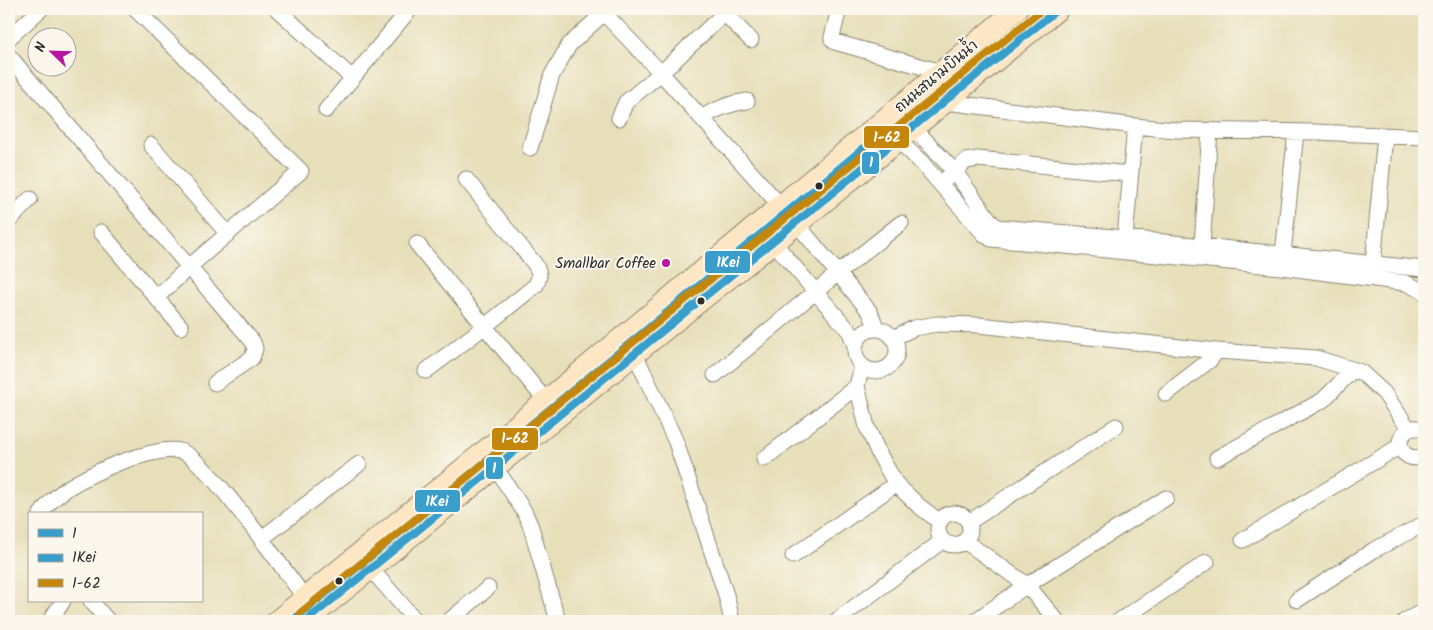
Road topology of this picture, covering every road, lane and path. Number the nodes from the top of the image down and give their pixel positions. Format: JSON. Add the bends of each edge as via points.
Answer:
{"nodes":[{"id":1,"x":41,"y":9,"type":"edge"},
{"id":2,"x":135,"y":9,"type":"edge"},
{"id":3,"x":277,"y":9,"type":"edge"},
{"id":4,"x":410,"y":9,"type":"edge"},
{"id":5,"x":1017,"y":9,"type":"edge"},
{"id":6,"x":1058,"y":9,"type":"edge"},
{"id":7,"x":604,"y":10,"type":"edge"},
{"id":8,"x":726,"y":11,"type":"edge"},
{"id":9,"x":838,"y":13,"type":"dead end"},
{"id":10,"x":9,"y":38,"type":"edge"},
{"id":11,"x":751,"y":40,"type":"dead end"},
{"id":12,"x":9,"y":56,"type":"edge"},
{"id":13,"x":941,"y":72,"type":"junction"},
{"id":14,"x":661,"y":73,"type":"junction"},
{"id":15,"x":352,"y":78,"type":"junction"},
{"id":16,"x":748,"y":101,"type":"dead end"},
{"id":17,"x":946,"y":102,"type":"junction"},
{"id":18,"x":326,"y":110,"type":"dead end"},
{"id":19,"x":896,"y":110,"type":"junction"},
{"id":20,"x":619,"y":118,"type":"dead end"},
{"id":21,"x":701,"y":118,"type":"junction"},
{"id":22,"x":1135,"y":126,"type":"junction"},
{"id":23,"x":1210,"y":130,"type":"junction"},
{"id":24,"x":1296,"y":132,"type":"junction"},
{"id":25,"x":866,"y":133,"type":"junction"},
{"id":26,"x":1385,"y":136,"type":"junction"},
{"id":27,"x":1424,"y":137,"type":"edge"},
{"id":28,"x":898,"y":141,"type":"junction"},
{"id":29,"x":151,"y":145,"type":"dead end"},
{"id":30,"x":530,"y":148,"type":"dead end"},
{"id":31,"x":955,"y":172,"type":"junction"},
{"id":32,"x":1130,"y":174,"type":"junction"},
{"id":33,"x":466,"y":179,"type":"dead end"},
{"id":34,"x":940,"y":184,"type":"junction"},
{"id":35,"x":30,"y":199,"type":"dead end"},
{"id":36,"x":781,"y":206,"type":"junction"},
{"id":37,"x":9,"y":221,"type":"edge"},
{"id":38,"x":901,"y":223,"type":"dead end"},
{"id":39,"x":797,"y":224,"type":"junction"},
{"id":40,"x":101,"y":232,"type":"dead end"},
{"id":41,"x":994,"y":233,"type":"junction"},
{"id":42,"x":228,"y":234,"type":"junction"},
{"id":43,"x":1125,"y":238,"type":"junction"},
{"id":44,"x":773,"y":242,"type":"junction"},
{"id":45,"x":1087,"y":242,"type":"junction"},
{"id":46,"x":416,"y":244,"type":"dead end"},
{"id":47,"x":1202,"y":246,"type":"junction"},
{"id":48,"x":1282,"y":261,"type":"junction"},
{"id":49,"x":1373,"y":264,"type":"junction"},
{"id":50,"x":189,"y":267,"type":"junction"},
{"id":51,"x":838,"y":273,"type":"junction"},
{"id":52,"x":1414,"y":273,"type":"edge"},
{"id":53,"x":815,"y":292,"type":"junction"},
{"id":54,"x":1424,"y":292,"type":"edge"},
{"id":55,"x":157,"y":297,"type":"junction"},
{"id":56,"x":181,"y":326,"type":"dead end"},
{"id":57,"x":484,"y":328,"type":"junction"},
{"id":58,"x":877,"y":329,"type":"junction"},
{"id":59,"x":893,"y":338,"type":"junction"},
{"id":60,"x":855,"y":346,"type":"junction"},
{"id":61,"x":1217,"y":351,"type":"junction"},
{"id":62,"x":635,"y":354,"type":"junction"},
{"id":63,"x":862,"y":366,"type":"junction"},
{"id":64,"x":1353,"y":370,"type":"junction"},
{"id":65,"x":426,"y":371,"type":"dead end"},
{"id":66,"x":715,"y":374,"type":"dead end"},
{"id":67,"x":215,"y":383,"type":"dead end"},
{"id":68,"x":857,"y":386,"type":"junction"},
{"id":69,"x":1166,"y":394,"type":"dead end"},
{"id":70,"x":546,"y":401,"type":"junction"},
{"id":71,"x":1116,"y":426,"type":"dead end"},
{"id":72,"x":1409,"y":429,"type":"junction"},
{"id":73,"x":1424,"y":430,"type":"edge"},
{"id":74,"x":1400,"y":446,"type":"junction"},
{"id":75,"x":1424,"y":456,"type":"edge"},
{"id":76,"x":1217,"y":458,"type":"dead end"},
{"id":77,"x":764,"y":459,"type":"dead end"},
{"id":78,"x":359,"y":464,"type":"dead end"},
{"id":79,"x":495,"y":467,"type":"junction"},
{"id":80,"x":896,"y":484,"type":"junction"},
{"id":81,"x":1166,"y":498,"type":"dead end"},
{"id":82,"x":43,"y":512,"type":"edge"},
{"id":83,"x":940,"y":522,"type":"junction"},
{"id":84,"x":969,"y":522,"type":"junction"},
{"id":85,"x":1424,"y":524,"type":"edge"},
{"id":86,"x":261,"y":539,"type":"junction"},
{"id":87,"x":1243,"y":540,"type":"dead end"},
{"id":88,"x":942,"y":541,"type":"junction"},
{"id":89,"x":966,"y":542,"type":"junction"},
{"id":90,"x":793,"y":556,"type":"dead end"},
{"id":91,"x":1207,"y":562,"type":"dead end"},
{"id":92,"x":371,"y":569,"type":"junction"},
{"id":93,"x":1026,"y":585,"type":"junction"},
{"id":94,"x":488,"y":588,"type":"dead end"},
{"id":95,"x":305,"y":598,"type":"junction"},
{"id":96,"x":1297,"y":600,"type":"dead end"},
{"id":97,"x":62,"y":602,"type":"edge"},
{"id":98,"x":93,"y":602,"type":"edge"},
{"id":99,"x":1424,"y":612,"type":"edge"},
{"id":100,"x":50,"y":621,"type":"edge"},
{"id":101,"x":108,"y":621,"type":"edge"},
{"id":102,"x":277,"y":621,"type":"edge"},
{"id":103,"x":306,"y":621,"type":"edge"},
{"id":104,"x":416,"y":621,"type":"edge"},
{"id":105,"x":449,"y":621,"type":"edge"},
{"id":106,"x":558,"y":621,"type":"edge"},
{"id":107,"x":732,"y":621,"type":"edge"},
{"id":108,"x":836,"y":621,"type":"edge"},
{"id":109,"x":975,"y":621,"type":"edge"},
{"id":110,"x":1057,"y":621,"type":"edge"},
{"id":111,"x":1119,"y":621,"type":"edge"},
{"id":112,"x":1405,"y":621,"type":"edge"}],
"edges":[{"from":1,"to":10,"type":"street"},
{"from":2,"to":42,"type":"street","via":[[301,170]]},
{"from":3,"to":15,"type":"street"},
{"from":4,"to":15,"type":"street"},
{"from":5,"to":13,"type":"main road","name":"ถนนสนามบินน้ำ"},
{"from":6,"to":17,"type":"main road","name":"ถนนสนามบินน้ำ"},
{"from":7,"to":14,"type":"street"},
{"from":7,"to":30,"type":"street","via":[[569,45],[552,75]]},
{"from":8,"to":11,"type":"street"},
{"from":8,"to":14,"type":"street"},
{"from":9,"to":13,"type":"street","via":[[832,36],[835,42]]},
{"from":12,"to":50,"type":"street"},
{"from":13,"to":19,"type":"main road","name":"ถนนสนามบินน้ำ"},
{"from":14,"to":20,"type":"street","via":[[626,102]]},
{"from":14,"to":21,"type":"street"},
{"from":15,"to":18,"type":"street"},
{"from":16,"to":21,"type":"street","via":[[718,108]]},
{"from":17,"to":22,"type":"street"},
{"from":17,"to":28,"type":"main road","name":"ถนนสนามบินน้ำ"},
{"from":19,"to":25,"type":"main road","name":"ถนนสนามบินน้ำ"},
{"from":19,"to":28,"type":"main road"},
{"from":21,"to":36,"type":"street"},
{"from":22,"to":23,"type":"street"},
{"from":22,"to":32,"type":"street"},
{"from":23,"to":24,"type":"street"},
{"from":23,"to":47,"type":"street"},
{"from":24,"to":26,"type":"street"},
{"from":24,"to":48,"type":"street"},
{"from":25,"to":28,"type":"main road"},
{"from":25,"to":36,"type":"main road","name":"ถนนสนามบินน้ำ"},
{"from":26,"to":27,"type":"street"},
{"from":26,"to":49,"type":"street"},
{"from":28,"to":31,"type":"street"},
{"from":28,"to":34,"type":"street"},
{"from":28,"to":39,"type":"main road","name":"ถนนสนามบินน้ำ"},
{"from":29,"to":42,"type":"street"},
{"from":31,"to":32,"type":"street","via":[[966,161],[978,159]]},
{"from":31,"to":34,"type":"street"},
{"from":31,"to":41,"type":"street","via":[[991,222]]},
{"from":32,"to":43,"type":"street"},
{"from":33,"to":57,"type":"street","via":[[538,271],[539,279]]},
{"from":34,"to":41,"type":"street","via":[[984,234]]},
{"from":35,"to":37,"type":"street"},
{"from":36,"to":39,"type":"street"},
{"from":36,"to":70,"type":"main road","name":"ถนนสนามบินน้ำ"},
{"from":38,"to":51,"type":"street"},
{"from":39,"to":44,"type":"main road","name":"ถนนสนามบินน้ำ"},
{"from":39,"to":51,"type":"street"},
{"from":40,"to":55,"type":"street"},
{"from":41,"to":45,"type":"street"},
{"from":42,"to":50,"type":"street"},
{"from":43,"to":45,"type":"street"},
{"from":43,"to":47,"type":"street"},
{"from":44,"to":53,"type":"street"},
{"from":44,"to":62,"type":"main road","name":"ถนนสนามบินน้ำ"},
{"from":45,"to":48,"type":"street"},
{"from":46,"to":57,"type":"street"},
{"from":47,"to":48,"type":"street"},
{"from":48,"to":49,"type":"street"},
{"from":48,"to":52,"type":"street"},
{"from":49,"to":52,"type":"street"},
{"from":50,"to":55,"type":"street"},
{"from":50,"to":67,"type":"street","via":[[253,342],[255,349],[252,358]]},
{"from":51,"to":53,"type":"street"},
{"from":51,"to":58,"type":"street","via":[[870,312]]},
{"from":52,"to":54,"type":"street"},
{"from":53,"to":60,"type":"street","via":[[850,332]]},
{"from":53,"to":66,"type":"street"},
{"from":55,"to":56,"type":"street"},
{"from":57,"to":65,"type":"street"},
{"from":57,"to":70,"type":"street"},
{"from":58,"to":59,"type":"street"},
{"from":58,"to":60,"type":"street","via":[[864,334]]},
{"from":59,"to":61,"type":"street","via":[[914,328],[937,324],[979,325]]},
{"from":59,"to":63,"type":"street","via":[[897,352],[891,365],[881,371]]},
{"from":60,"to":63,"type":"street"},
{"from":61,"to":64,"type":"street","via":[[1316,358]]},
{"from":61,"to":69,"type":"street"},
{"from":62,"to":79,"type":"main road","name":"ถนนสนามบินน้ำ"},
{"from":62,"to":107,"type":"street","via":[[676,442]]},
{"from":63,"to":68,"type":"street"},
{"from":64,"to":72,"type":"street","via":[[1361,372],[1384,393]]},
{"from":64,"to":76,"type":"street","via":[[1323,400]]},
{"from":68,"to":77,"type":"street"},
{"from":68,"to":80,"type":"street","via":[[867,427]]},
{"from":70,"to":95,"type":"main road","name":"ถนนสนามบินน้ำ"},
{"from":71,"to":84,"type":"street"},
{"from":72,"to":73,"type":"street"},
{"from":72,"to":74,"type":"street","via":[[1402,436]]},
{"from":74,"to":75,"type":"street","via":[[1407,456]]},
{"from":74,"to":87,"type":"street"},
{"from":78,"to":86,"type":"street"},
{"from":79,"to":92,"type":"main road","name":"ถนนสนามบินน้ำ"},
{"from":79,"to":106,"type":"street","via":[[524,510],[531,527]]},
{"from":80,"to":83,"type":"street"},
{"from":80,"to":90,"type":"street"},
{"from":81,"to":93,"type":"street"},
{"from":82,"to":86,"type":"street","via":[[62,493],[123,460],[180,451],[198,461]]},
{"from":83,"to":84,"type":"street","via":[[955,513]]},
{"from":83,"to":88,"type":"street","via":[[938,528]]},
{"from":84,"to":89,"type":"street"},
{"from":85,"to":96,"type":"street","via":[[1374,550]]},
{"from":86,"to":95,"type":"street"},
{"from":88,"to":89,"type":"street","via":[[951,546]]},
{"from":88,"to":108,"type":"street"},
{"from":89,"to":93,"type":"street"},
{"from":91,"to":111,"type":"street"},
{"from":92,"to":103,"type":"main road","name":"ถนนสนามบินน้ำ"},
{"from":92,"to":104,"type":"street"},
{"from":93,"to":109,"type":"street"},
{"from":93,"to":110,"type":"street"},
{"from":94,"to":105,"type":"street"},
{"from":95,"to":102,"type":"main road","name":"ถนนสนามบินน้ำ"},
{"from":97,"to":100,"type":"street"},
{"from":98,"to":101,"type":"street"},
{"from":99,"to":112,"type":"street"}]}
